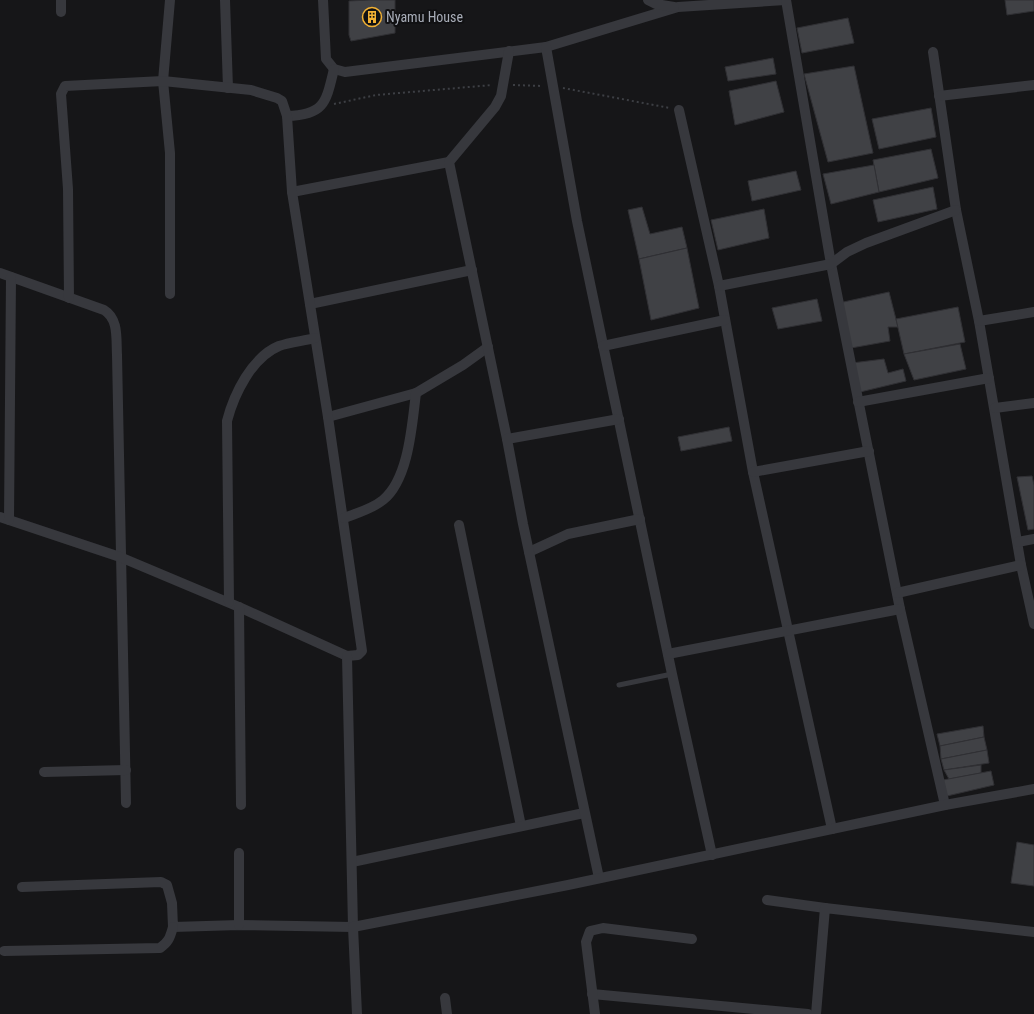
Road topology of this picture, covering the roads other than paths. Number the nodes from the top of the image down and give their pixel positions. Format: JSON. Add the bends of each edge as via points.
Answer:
{"nodes":[{"id":1,"x":61,"y":0,"type":"edge"},
{"id":2,"x":170,"y":0,"type":"edge"},
{"id":3,"x":225,"y":0,"type":"edge"},
{"id":4,"x":323,"y":0,"type":"edge"},
{"id":5,"x":648,"y":0,"type":"edge"},
{"id":6,"x":785,"y":0,"type":"edge"},
{"id":7,"x":678,"y":7,"type":"junction"},
{"id":8,"x":61,"y":12,"type":"dead end"},
{"id":9,"x":546,"y":47,"type":"junction"},
{"id":10,"x":509,"y":51,"type":"junction"},
{"id":11,"x":933,"y":52,"type":"dead end"},
{"id":12,"x":334,"y":69,"type":"junction"},
{"id":13,"x":163,"y":81,"type":"junction"},
{"id":14,"x":1034,"y":85,"type":"edge"},
{"id":15,"x":228,"y":88,"type":"junction"},
{"id":16,"x":939,"y":96,"type":"junction"},
{"id":17,"x":679,"y":110,"type":"dead end"},
{"id":18,"x":287,"y":116,"type":"junction"},
{"id":19,"x":449,"y":162,"type":"junction"},
{"id":20,"x":292,"y":192,"type":"junction"},
{"id":21,"x":956,"y":210,"type":"junction"},
{"id":22,"x":831,"y":264,"type":"junction"},
{"id":23,"x":472,"y":270,"type":"junction"},
{"id":24,"x":0,"y":273,"type":"edge"},
{"id":25,"x":11,"y":277,"type":"junction"},
{"id":26,"x":719,"y":286,"type":"junction"},
{"id":27,"x":170,"y":294,"type":"dead end"},
{"id":28,"x":69,"y":298,"type":"junction"},
{"id":29,"x":310,"y":304,"type":"junction"},
{"id":30,"x":1034,"y":312,"type":"edge"},
{"id":31,"x":725,"y":320,"type":"junction"},
{"id":32,"x":979,"y":320,"type":"junction"},
{"id":33,"x":315,"y":338,"type":"junction"},
{"id":34,"x":603,"y":346,"type":"junction"},
{"id":35,"x":488,"y":347,"type":"junction"},
{"id":36,"x":989,"y":378,"type":"junction"},
{"id":37,"x":416,"y":393,"type":"junction"},
{"id":38,"x":858,"y":402,"type":"junction"},
{"id":39,"x":1034,"y":403,"type":"edge"},
{"id":40,"x":995,"y":408,"type":"junction"},
{"id":41,"x":328,"y":417,"type":"junction"},
{"id":42,"x":619,"y":419,"type":"junction"},
{"id":43,"x":507,"y":439,"type":"junction"},
{"id":44,"x":868,"y":451,"type":"junction"},
{"id":45,"x":753,"y":472,"type":"junction"},
{"id":46,"x":4,"y":518,"type":"edge"},
{"id":47,"x":344,"y":518,"type":"junction"},
{"id":48,"x":640,"y":519,"type":"junction"},
{"id":49,"x":459,"y":525,"type":"dead end"},
{"id":50,"x":1034,"y":539,"type":"edge"},
{"id":51,"x":1018,"y":542,"type":"junction"},
{"id":52,"x":529,"y":552,"type":"junction"},
{"id":53,"x":120,"y":557,"type":"junction"},
{"id":54,"x":1022,"y":565,"type":"junction"},
{"id":55,"x":897,"y":593,"type":"junction"},
{"id":56,"x":229,"y":602,"type":"junction"},
{"id":57,"x":239,"y":607,"type":"junction"},
{"id":58,"x":900,"y":609,"type":"junction"},
{"id":59,"x":1034,"y":624,"type":"edge"},
{"id":60,"x":788,"y":630,"type":"junction"},
{"id":61,"x":668,"y":654,"type":"junction"},
{"id":62,"x":347,"y":656,"type":"junction"},
{"id":63,"x":672,"y":674,"type":"junction"},
{"id":64,"x":619,"y":685,"type":"dead end"},
{"id":65,"x":126,"y":770,"type":"junction"},
{"id":66,"x":44,"y":772,"type":"dead end"},
{"id":67,"x":1034,"y":789,"type":"edge"},
{"id":68,"x":126,"y":803,"type":"dead end"},
{"id":69,"x":241,"y":805,"type":"dead end"},
{"id":70,"x":945,"y":805,"type":"junction"},
{"id":71,"x":584,"y":812,"type":"junction"},
{"id":72,"x":521,"y":826,"type":"junction"},
{"id":73,"x":832,"y":829,"type":"junction"},
{"id":74,"x":239,"y":853,"type":"dead end"},
{"id":75,"x":712,"y":855,"type":"junction"},
{"id":76,"x":352,"y":862,"type":"junction"},
{"id":77,"x":599,"y":878,"type":"junction"},
{"id":78,"x":22,"y":887,"type":"dead end"},
{"id":79,"x":767,"y":900,"type":"dead end"},
{"id":80,"x":825,"y":908,"type":"junction"},
{"id":81,"x":239,"y":925,"type":"junction"},
{"id":82,"x":173,"y":927,"type":"junction"},
{"id":83,"x":354,"y":927,"type":"junction"},
{"id":84,"x":1034,"y":932,"type":"edge"},
{"id":85,"x":692,"y":939,"type":"dead end"},
{"id":86,"x":4,"y":951,"type":"dead end"},
{"id":87,"x":592,"y":994,"type":"junction"},
{"id":88,"x":445,"y":998,"type":"dead end"},
{"id":89,"x":356,"y":1014,"type":"edge"},
{"id":90,"x":447,"y":1014,"type":"edge"},
{"id":91,"x":595,"y":1014,"type":"edge"},
{"id":92,"x":808,"y":1014,"type":"edge"},
{"id":93,"x":816,"y":1014,"type":"edge"}],
"edges":[{"from":1,"to":8,"type":"street"},
{"from":2,"to":13,"type":"street"},
{"from":3,"to":15,"type":"street"},
{"from":4,"to":12,"type":"street","via":[[326,59]]},
{"from":5,"to":7,"type":"street","via":[[656,4]]},
{"from":6,"to":7,"type":"street"},
{"from":6,"to":22,"type":"street"},
{"from":7,"to":9,"type":"street"},
{"from":9,"to":10,"type":"street"},
{"from":9,"to":34,"type":"street","via":[[577,221]]},
{"from":10,"to":12,"type":"street","via":[[345,72]]},
{"from":10,"to":19,"type":"street","via":[[501,96],[495,107]]},
{"from":11,"to":16,"type":"street"},
{"from":12,"to":18,"type":"street","via":[[329,91],[321,106],[312,113]]},
{"from":13,"to":15,"type":"street"},
{"from":13,"to":27,"type":"street","via":[[170,153]]},
{"from":13,"to":28,"type":"street","via":[[69,84],[62,89],[61,110],[68,189]]},
{"from":14,"to":16,"type":"street"},
{"from":15,"to":18,"type":"street","via":[[251,90],[277,98],[282,101]]},
{"from":16,"to":21,"type":"street"},
{"from":17,"to":26,"type":"street"},
{"from":18,"to":20,"type":"street"},
{"from":19,"to":20,"type":"street"},
{"from":19,"to":23,"type":"street"},
{"from":20,"to":29,"type":"street"},
{"from":21,"to":22,"type":"street","via":[[866,243],[847,252]]},
{"from":21,"to":32,"type":"street"},
{"from":22,"to":26,"type":"street"},
{"from":22,"to":38,"type":"street"},
{"from":23,"to":29,"type":"street"},
{"from":23,"to":35,"type":"street"},
{"from":24,"to":25,"type":"street"},
{"from":25,"to":28,"type":"street"},
{"from":25,"to":46,"type":"street"},
{"from":26,"to":31,"type":"street"},
{"from":28,"to":53,"type":"street","via":[[104,310],[112,315],[115,324]]},
{"from":29,"to":33,"type":"street"},
{"from":30,"to":32,"type":"street"},
{"from":31,"to":34,"type":"street"},
{"from":31,"to":45,"type":"street"},
{"from":32,"to":36,"type":"street"},
{"from":33,"to":41,"type":"street"},
{"from":33,"to":56,"type":"street","via":[[279,346],[265,354],[254,366],[230,410],[227,421]]},
{"from":34,"to":42,"type":"street"},
{"from":35,"to":37,"type":"street","via":[[457,370]]},
{"from":35,"to":43,"type":"street"},
{"from":36,"to":38,"type":"street"},
{"from":36,"to":40,"type":"street"},
{"from":37,"to":41,"type":"street"},
{"from":37,"to":47,"type":"street","via":[[408,447],[394,489],[374,506]]},
{"from":38,"to":44,"type":"street"},
{"from":39,"to":40,"type":"street"},
{"from":40,"to":51,"type":"street"},
{"from":41,"to":47,"type":"street"},
{"from":42,"to":43,"type":"street"},
{"from":42,"to":48,"type":"street"},
{"from":43,"to":52,"type":"street"},
{"from":44,"to":45,"type":"street"},
{"from":44,"to":55,"type":"street"},
{"from":45,"to":60,"type":"street"},
{"from":46,"to":53,"type":"street"},
{"from":47,"to":62,"type":"street","via":[[363,644],[358,655]]},
{"from":48,"to":52,"type":"street","via":[[568,534]]},
{"from":48,"to":61,"type":"street"},
{"from":49,"to":72,"type":"street"},
{"from":50,"to":51,"type":"street"},
{"from":51,"to":54,"type":"street"},
{"from":52,"to":71,"type":"street"},
{"from":53,"to":56,"type":"street"},
{"from":53,"to":65,"type":"street"},
{"from":54,"to":55,"type":"street"},
{"from":54,"to":59,"type":"street"},
{"from":55,"to":58,"type":"street"},
{"from":56,"to":57,"type":"street"},
{"from":57,"to":62,"type":"street"},
{"from":57,"to":69,"type":"street"},
{"from":58,"to":60,"type":"street"},
{"from":58,"to":70,"type":"street"},
{"from":60,"to":61,"type":"street"},
{"from":60,"to":73,"type":"street"},
{"from":61,"to":63,"type":"street"},
{"from":62,"to":76,"type":"street"},
{"from":63,"to":64,"type":"lane"},
{"from":63,"to":75,"type":"street"},
{"from":65,"to":66,"type":"street"},
{"from":65,"to":68,"type":"street"},
{"from":67,"to":70,"type":"street"},
{"from":70,"to":73,"type":"street"},
{"from":71,"to":72,"type":"street"},
{"from":71,"to":77,"type":"street"},
{"from":72,"to":76,"type":"street"},
{"from":73,"to":75,"type":"street"},
{"from":74,"to":81,"type":"street"},
{"from":75,"to":77,"type":"street"},
{"from":76,"to":83,"type":"street"},
{"from":77,"to":83,"type":"street"},
{"from":78,"to":82,"type":"street","via":[[161,882],[167,885],[170,892]]},
{"from":79,"to":80,"type":"street"},
{"from":80,"to":84,"type":"street"},
{"from":80,"to":93,"type":"street"},
{"from":81,"to":82,"type":"street"},
{"from":81,"to":83,"type":"street"},
{"from":82,"to":86,"type":"street","via":[[167,943],[160,948]]},
{"from":83,"to":89,"type":"street"},
{"from":85,"to":87,"type":"street","via":[[603,928],[590,931],[586,942]]},
{"from":87,"to":91,"type":"street"},
{"from":87,"to":92,"type":"street"},
{"from":88,"to":90,"type":"street"}]}
